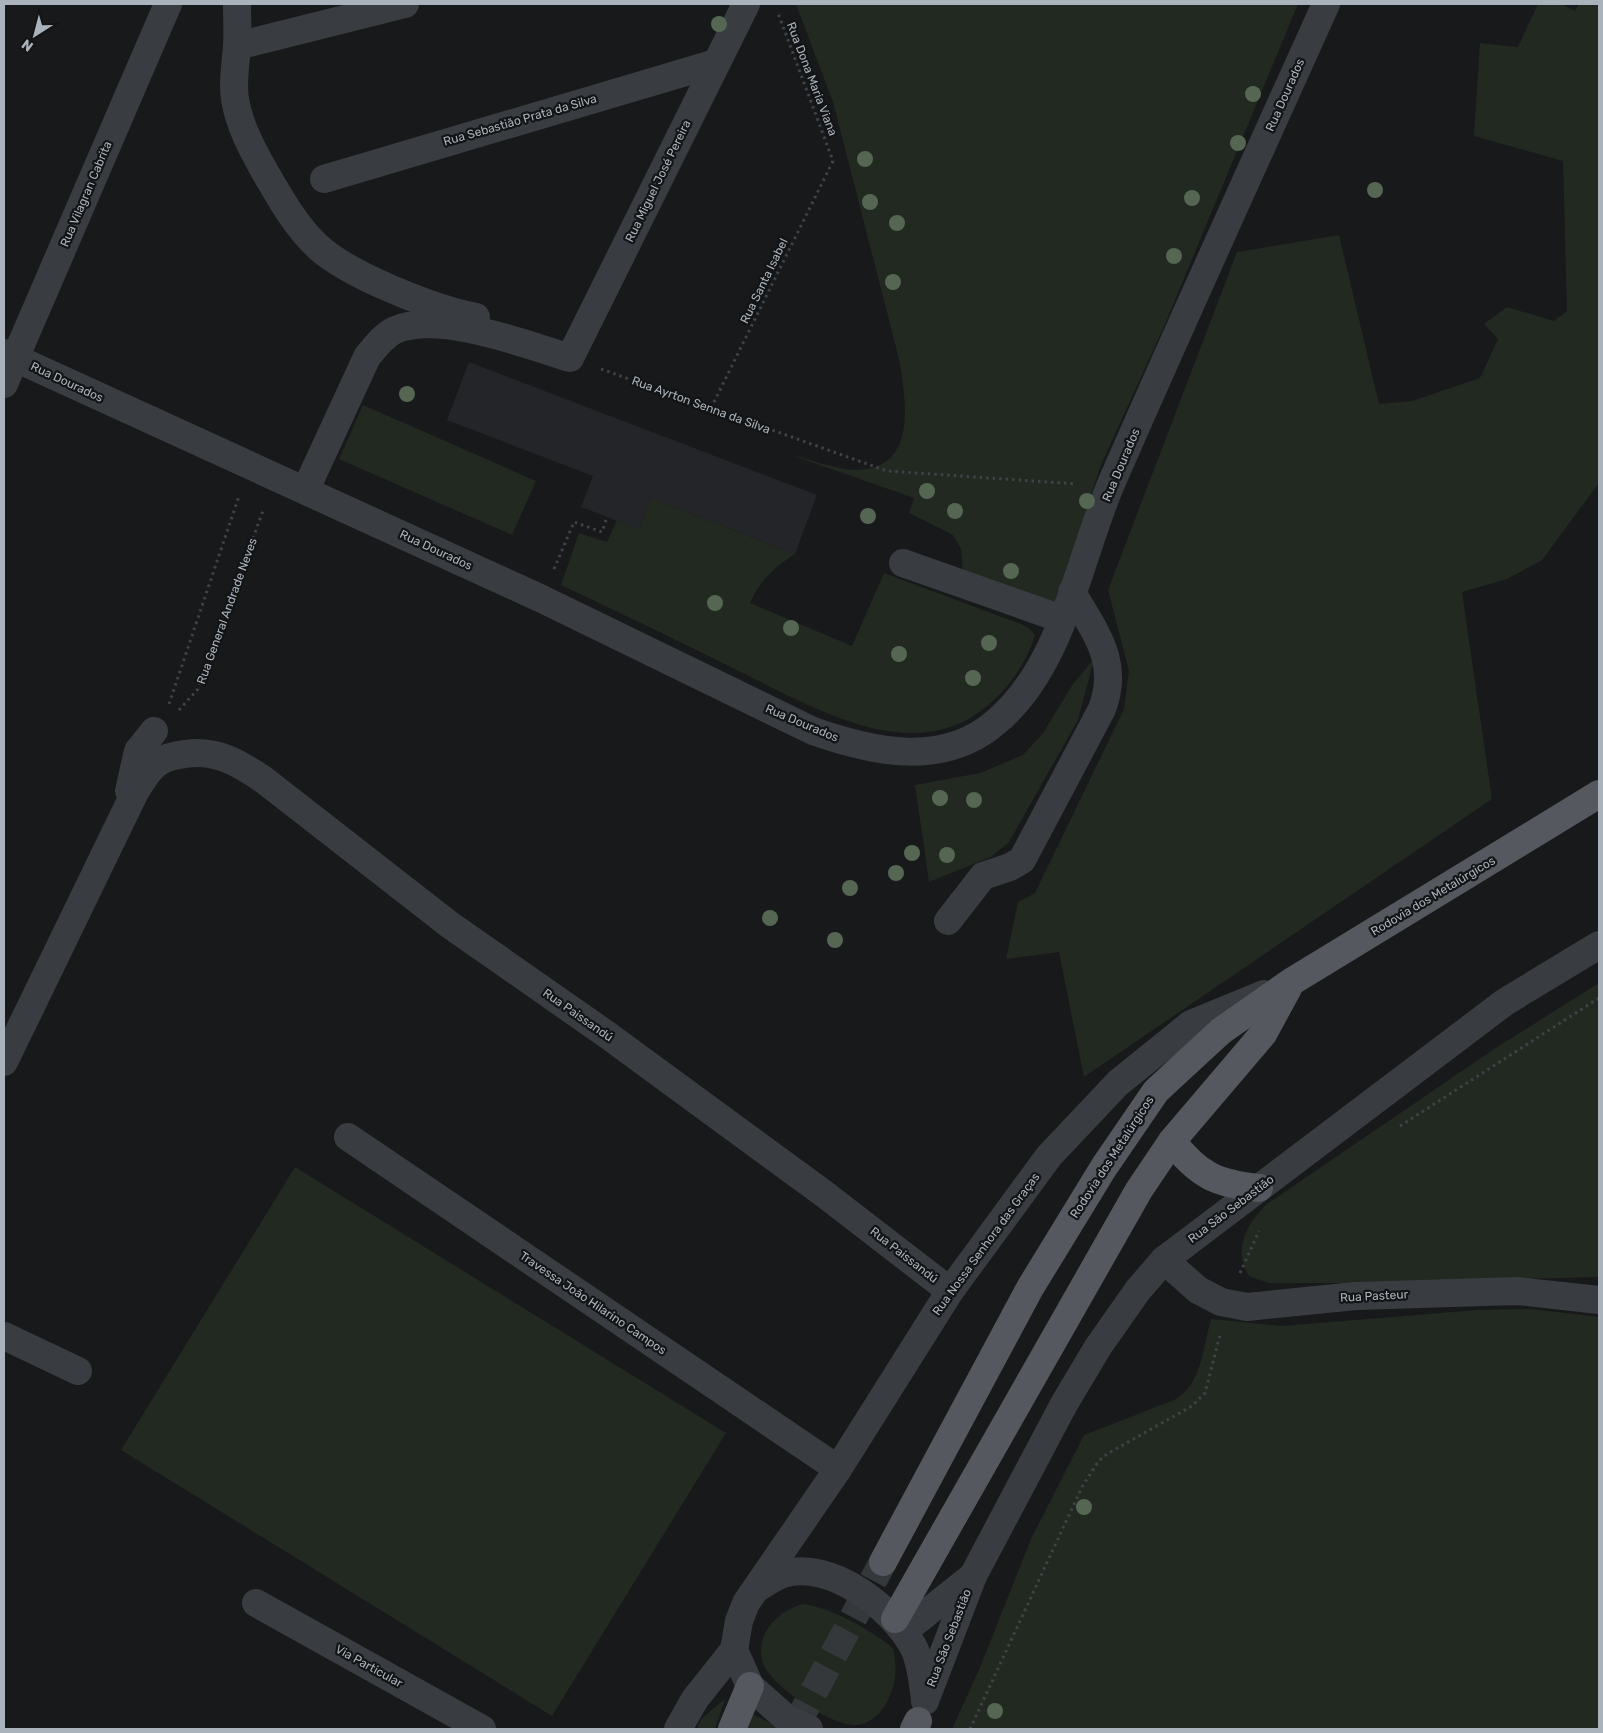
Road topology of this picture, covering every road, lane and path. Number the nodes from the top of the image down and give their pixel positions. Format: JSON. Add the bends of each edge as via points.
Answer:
{"nodes":[{"id":1,"x":168,"y":4,"type":"edge"},
{"id":2,"x":237,"y":4,"type":"edge"},
{"id":3,"x":405,"y":4,"type":"edge"},
{"id":4,"x":746,"y":4,"type":"edge"},
{"id":5,"x":774,"y":4,"type":"edge"},
{"id":6,"x":1326,"y":4,"type":"edge"},
{"id":7,"x":237,"y":46,"type":"junction"},
{"id":8,"x":716,"y":63,"type":"junction"},
{"id":9,"x":833,"y":161,"type":"joint"},
{"id":10,"x":324,"y":179,"type":"dead end"},
{"id":11,"x":515,"y":341,"type":"junction"},
{"id":12,"x":10,"y":356,"type":"edge"},
{"id":13,"x":570,"y":358,"type":"junction"},
{"id":14,"x":4,"y":384,"type":"edge"},
{"id":15,"x":710,"y":408,"type":"junction"},
{"id":16,"x":250,"y":465,"type":"junction"},
{"id":17,"x":275,"y":476,"type":"junction"},
{"id":18,"x":1110,"y":486,"type":"junction"},
{"id":19,"x":306,"y":489,"type":"junction"},
{"id":20,"x":607,"y":517,"type":"dead end"},
{"id":21,"x":557,"y":562,"type":"dead end"},
{"id":22,"x":903,"y":563,"type":"dead end"},
{"id":23,"x":1072,"y":592,"type":"junction"},
{"id":24,"x":1062,"y":619,"type":"junction"},
{"id":25,"x":160,"y":722,"type":"junction"},
{"id":26,"x":1599,"y":794,"type":"edge"},
{"id":27,"x":125,"y":813,"type":"junction"},
{"id":28,"x":948,"y":920,"type":"dead end"},
{"id":29,"x":1599,"y":945,"type":"edge"},
{"id":30,"x":1291,"y":982,"type":"junction"},
{"id":31,"x":4,"y":1062,"type":"edge"},
{"id":32,"x":348,"y":1137,"type":"dead end"},
{"id":33,"x":1172,"y":1141,"type":"junction"},
{"id":34,"x":1258,"y":1188,"type":"junction"},
{"id":35,"x":1164,"y":1260,"type":"junction"},
{"id":36,"x":950,"y":1291,"type":"junction"},
{"id":37,"x":1599,"y":1300,"type":"edge"},
{"id":38,"x":4,"y":1336,"type":"edge"},
{"id":39,"x":78,"y":1371,"type":"dead end"},
{"id":40,"x":838,"y":1469,"type":"junction"},
{"id":41,"x":883,"y":1562,"type":"tunnel mouth"},
{"id":42,"x":974,"y":1576,"type":"junction"},
{"id":43,"x":759,"y":1587,"type":"junction"},
{"id":44,"x":256,"y":1603,"type":"dead end"},
{"id":45,"x":899,"y":1625,"type":"junction"},
{"id":46,"x":734,"y":1650,"type":"junction"},
{"id":47,"x":750,"y":1686,"type":"junction"},
{"id":48,"x":916,"y":1720,"type":"edge"},
{"id":49,"x":482,"y":1729,"type":"edge"},
{"id":50,"x":678,"y":1729,"type":"edge"},
{"id":51,"x":732,"y":1729,"type":"edge"},
{"id":52,"x":809,"y":1729,"type":"edge"}],
"edges":[{"from":1,"to":12,"type":"street","name":"Rua Vilagran Cabrita"},
{"from":2,"to":7,"type":"street"},
{"from":3,"to":7,"type":"street"},
{"from":4,"to":8,"type":"street","name":"Rua Miguel José Pereira"},
{"from":5,"to":9,"type":"path","name":"Rua Dona Maria Viana"},
{"from":6,"to":18,"type":"street","name":"Rua Dourados"},
{"from":7,"to":11,"type":"street","via":[[235,98],[249,144],[300,227],[318,247],[380,283],[452,311],[516,323]]},
{"from":8,"to":10,"type":"street","name":"Rua Sebastião Prata da Silva"},
{"from":8,"to":13,"type":"street","name":"Rua Miguel José Pereira"},
{"from":9,"to":15,"type":"path","name":"Rua Santa Isabel"},
{"from":11,"to":13,"type":"street"},
{"from":11,"to":19,"type":"street","via":[[450,326],[420,325],[393,331],[367,357]]},
{"from":12,"to":14,"type":"street","name":"Rua Vilagran Cabrita"},
{"from":12,"to":16,"type":"street","name":"Rua Dourados"},
{"from":13,"to":15,"type":"path","name":"Rua Ayrton Senna da Silva"},
{"from":15,"to":18,"type":"path","name":"Rua Ayrton Senna da Silva","via":[[887,471]]},
{"from":16,"to":17,"type":"street","name":"Rua Dourados"},
{"from":16,"to":25,"type":"path"},
{"from":17,"to":19,"type":"street","name":"Rua Dourados"},
{"from":17,"to":25,"type":"path","name":"Rua General Andrade Neves","via":[[198,689],[188,703]]},
{"from":18,"to":23,"type":"street","name":"Rua Dourados"},
{"from":19,"to":24,"type":"street","name":"Rua Dourados","via":[[813,731],[879,750],[905,753],[932,751],[955,745],[996,723],[1029,685]]},
{"from":20,"to":21,"type":"path","via":[[602,532],[574,522]]},
{"from":22,"to":24,"type":"street"},
{"from":23,"to":24,"type":"street","name":"Rua Dourados"},
{"from":23,"to":28,"type":"street","via":[[1106,657],[1109,682],[1102,709],[1022,860],[983,876]]},
{"from":25,"to":27,"type":"street","via":[[138,751]]},
{"from":26,"to":30,"type":"main road","name":"Rodovia dos Metalúrgicos"},
{"from":27,"to":31,"type":"street"},
{"from":27,"to":36,"type":"street","name":"Rua Paissandú","via":[[148,772],[160,761],[200,752],[222,756],[245,766],[450,925],[606,1034]]},
{"from":29,"to":34,"type":"street","name":"Rua São Sebastião","via":[[1505,1002]]},
{"from":30,"to":33,"type":"main road","via":[[1263,1034]]},
{"from":30,"to":36,"type":"street","name":"Rua Nossa Senhora das Graças","via":[[1191,1024],[1118,1082],[1049,1156]]},
{"from":30,"to":41,"type":"main road","name":"Rodovia dos Metalúrgicos","via":[[1221,1031],[1156,1091],[1104,1167],[1030,1288]]},
{"from":32,"to":40,"type":"street","name":"Travessa João Hilarino Campos"},
{"from":33,"to":34,"type":"main road","via":[[1188,1162],[1208,1177],[1233,1186]]},
{"from":33,"to":45,"type":"main road","via":[[1139,1190]]},
{"from":34,"to":35,"type":"street","name":"Rua São Sebastião"},
{"from":35,"to":37,"type":"street","name":"Rua Pasteur","via":[[1198,1290],[1221,1302],[1247,1306],[1356,1296],[1517,1291]]},
{"from":35,"to":42,"type":"street","name":"Rua São Sebastião","via":[[1138,1290],[1098,1347],[1064,1404]]},
{"from":36,"to":40,"type":"street","name":"Rua Nossa Senhora das Graças"},
{"from":38,"to":39,"type":"street"},
{"from":40,"to":43,"type":"street","name":"Rua Nossa Senhora das Graças"},
{"from":42,"to":45,"type":"street","name":"Rua São Sebastião"},
{"from":42,"to":48,"type":"street","name":"Rua São Sebastião"},
{"from":43,"to":45,"type":"street","via":[[783,1574],[824,1574],[869,1598]]},
{"from":43,"to":46,"type":"street","name":"Rua Nossa Senhora das Graças","via":[[746,1603]]},
{"from":44,"to":49,"type":"street","name":"Via Particular"},
{"from":45,"to":48,"type":"street","via":[[915,1650]]},
{"from":46,"to":47,"type":"street"},
{"from":46,"to":50,"type":"street","via":[[695,1699]]},
{"from":47,"to":51,"type":"main road"},
{"from":47,"to":52,"type":"street","via":[[786,1718]]}]}
